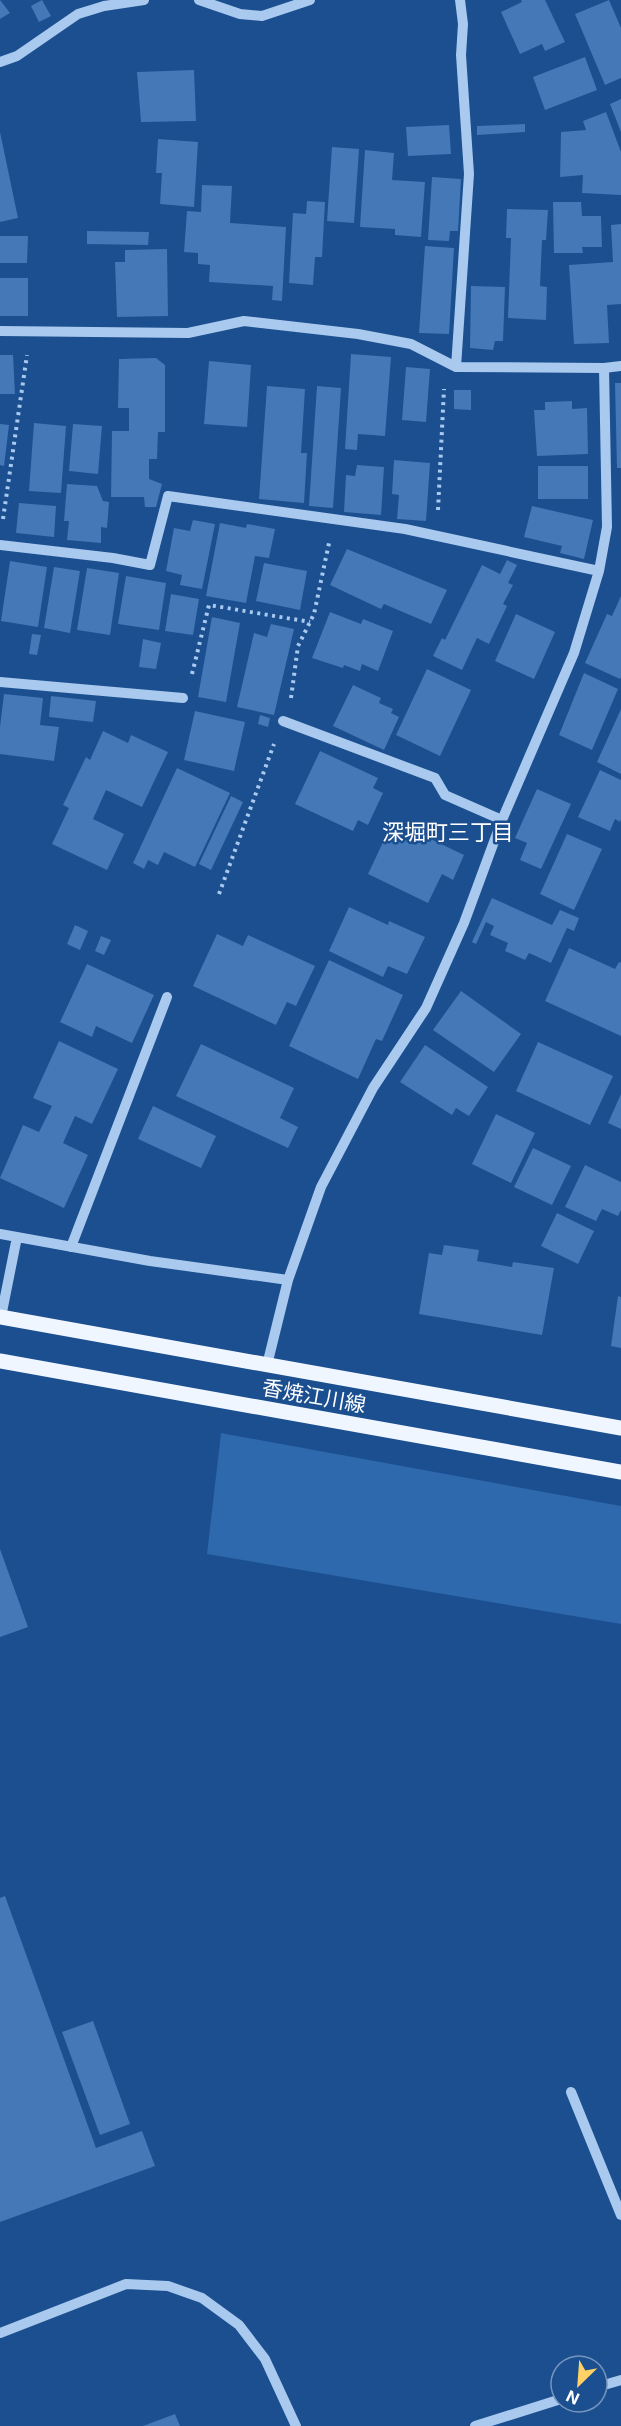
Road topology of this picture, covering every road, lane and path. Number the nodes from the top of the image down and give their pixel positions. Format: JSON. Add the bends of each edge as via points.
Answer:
{"nodes":[{"id":1,"x":144,"y":0,"type":"edge"},
{"id":2,"x":199,"y":0,"type":"edge"},
{"id":3,"x":310,"y":0,"type":"edge"},
{"id":4,"x":460,"y":0,"type":"edge"},
{"id":5,"x":0,"y":62,"type":"edge"},
{"id":6,"x":31,"y":330,"type":"junction"},
{"id":7,"x":0,"y":331,"type":"edge"},
{"id":8,"x":621,"y":366,"type":"edge"},
{"id":9,"x":456,"y":367,"type":"junction"},
{"id":10,"x":604,"y":368,"type":"junction"},
{"id":11,"x":2,"y":530,"type":"dead end"},
{"id":12,"x":436,"y":535,"type":"junction"},
{"id":13,"x":0,"y":545,"type":"edge"},
{"id":14,"x":599,"y":571,"type":"junction"},
{"id":15,"x":310,"y":622,"type":"dead end"},
{"id":16,"x":0,"y":682,"type":"edge"},
{"id":17,"x":183,"y":698,"type":"joint"},
{"id":18,"x":283,"y":721,"type":"dead end"},
{"id":19,"x":502,"y":820,"type":"junction"},
{"id":20,"x":167,"y":998,"type":"dead end"},
{"id":21,"x":0,"y":1234,"type":"edge"},
{"id":22,"x":17,"y":1237,"type":"junction"},
{"id":23,"x":71,"y":1247,"type":"junction"},
{"id":24,"x":288,"y":1280,"type":"junction"},
{"id":25,"x":0,"y":1317,"type":"edge"},
{"id":26,"x":0,"y":1361,"type":"edge"},
{"id":27,"x":267,"y":1365,"type":"junction"},
{"id":28,"x":621,"y":1428,"type":"edge"},
{"id":29,"x":621,"y":1472,"type":"edge"},
{"id":30,"x":571,"y":2091,"type":"dead end"},
{"id":31,"x":621,"y":2215,"type":"edge"},
{"id":32,"x":0,"y":2333,"type":"edge"},
{"id":33,"x":549,"y":2403,"type":"edge"},
{"id":34,"x":296,"y":2426,"type":"edge"},
{"id":35,"x":476,"y":2426,"type":"edge"}],
"edges":[{"from":1,"to":5,"type":"street","via":[[78,14],[17,56]]},
{"from":2,"to":3,"type":"street","via":[[240,14],[262,16]]},
{"from":4,"to":9,"type":"street","via":[[469,174]]},
{"from":6,"to":7,"type":"street"},
{"from":6,"to":9,"type":"street","via":[[188,333],[244,321],[411,344]]},
{"from":6,"to":11,"type":"path"},
{"from":8,"to":10,"type":"street"},
{"from":9,"to":10,"type":"street"},
{"from":9,"to":12,"type":"path","via":[[445,375]]},
{"from":10,"to":14,"type":"street","via":[[607,527]]},
{"from":12,"to":13,"type":"street","via":[[168,496],[150,565]]},
{"from":12,"to":14,"type":"street"},
{"from":14,"to":19,"type":"street","via":[[574,653]]},
{"from":15,"to":17,"type":"path","via":[[209,605],[188,692]]},
{"from":16,"to":17,"type":"street"},
{"from":18,"to":19,"type":"street","via":[[435,778],[444,795]]},
{"from":19,"to":24,"type":"street","via":[[464,923],[426,1008],[374,1088],[321,1187]]},
{"from":20,"to":23,"type":"street"},
{"from":21,"to":22,"type":"street"},
{"from":22,"to":23,"type":"street"},
{"from":22,"to":25,"type":"street"},
{"from":23,"to":24,"type":"street"},
{"from":24,"to":27,"type":"street"},
{"from":25,"to":27,"type":"main road","name":"香焼江川線"},
{"from":26,"to":29,"type":"main road","name":"香焼江川線"},
{"from":27,"to":28,"type":"main road","name":"香焼江川線"},
{"from":30,"to":31,"type":"street"},
{"from":32,"to":34,"type":"street","via":[[126,2284],[168,2286],[202,2298],[239,2325],[265,2359]]},
{"from":33,"to":35,"type":"street"}]}
